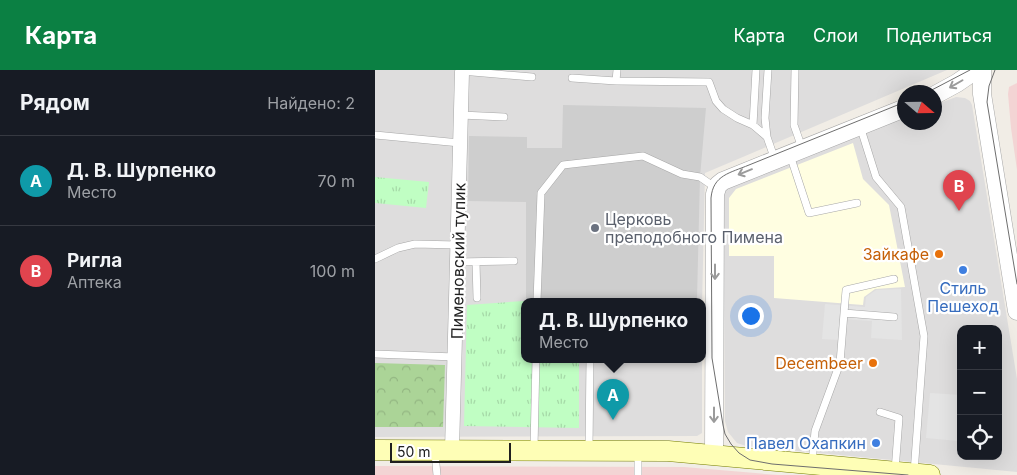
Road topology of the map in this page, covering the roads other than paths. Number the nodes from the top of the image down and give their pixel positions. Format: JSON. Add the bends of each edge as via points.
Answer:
{"nodes":[{"id":1,"x":617,"y":70,"type":"edge"},
{"id":2,"x":756,"y":70,"type":"edge"},
{"id":3,"x":768,"y":70,"type":"edge"},
{"id":4,"x":795,"y":70,"type":"edge"},
{"id":5,"x":977,"y":70,"type":"edge"},
{"id":6,"x":982,"y":70,"type":"edge"},
{"id":7,"x":460,"y":71,"type":"edge"},
{"id":8,"x":532,"y":77,"type":"dead end"},
{"id":9,"x":572,"y":78,"type":"dead end"},
{"id":10,"x":616,"y":81,"type":"junction"},
{"id":11,"x":942,"y":91,"type":"edge"},
{"id":12,"x":897,"y":111,"type":"edge"},
{"id":13,"x":461,"y":115,"type":"junction"},
{"id":14,"x":504,"y":117,"type":"dead end"},
{"id":15,"x":753,"y":125,"type":"junction"},
{"id":16,"x":860,"y":126,"type":"junction"},
{"id":17,"x":375,"y":135,"type":"edge"},
{"id":18,"x":767,"y":137,"type":"junction"},
{"id":19,"x":461,"y":143,"type":"junction"},
{"id":20,"x":789,"y":154,"type":"junction"},
{"id":21,"x":716,"y":189,"type":"junction"},
{"id":22,"x":857,"y":203,"type":"dead end"},
{"id":23,"x":457,"y":246,"type":"junction"},
{"id":24,"x":375,"y":259,"type":"edge"},
{"id":25,"x":514,"y":261,"type":"dead end"},
{"id":26,"x":457,"y":262,"type":"junction"},
{"id":27,"x":477,"y":262,"type":"junction"},
{"id":28,"x":893,"y":278,"type":"dead end"},
{"id":29,"x":1016,"y":292,"type":"edge"},
{"id":30,"x":477,"y":298,"type":"dead end"},
{"id":31,"x":537,"y":298,"type":"edge"},
{"id":32,"x":1017,"y":312,"type":"edge"},
{"id":33,"x":844,"y":313,"type":"junction"},
{"id":34,"x":894,"y":317,"type":"dead end"},
{"id":35,"x":375,"y":354,"type":"edge"},
{"id":36,"x":456,"y":357,"type":"junction"},
{"id":37,"x":536,"y":363,"type":"edge"},
{"id":38,"x":590,"y":363,"type":"edge"},
{"id":39,"x":880,"y":412,"type":"dead end"},
{"id":40,"x":375,"y":450,"type":"edge"},
{"id":41,"x":444,"y":450,"type":"junction"},
{"id":42,"x":638,"y":450,"type":"junction"},
{"id":43,"x":534,"y":451,"type":"junction"},
{"id":44,"x":589,"y":451,"type":"junction"},
{"id":45,"x":715,"y":454,"type":"junction"},
{"id":46,"x":822,"y":468,"type":"edge"},
{"id":47,"x":913,"y":473,"type":"edge"},
{"id":48,"x":437,"y":475,"type":"edge"},
{"id":49,"x":638,"y":475,"type":"edge"}],
"edges":[{"from":1,"to":10,"type":"lane"},
{"from":2,"to":15,"type":"lane"},
{"from":3,"to":18,"type":"lane"},
{"from":4,"to":20,"type":"lane","via":[[795,125]]},
{"from":5,"to":11,"type":"street","one_way":true},
{"from":6,"to":29,"type":"street","via":[[982,94]]},
{"from":7,"to":8,"type":"lane"},
{"from":7,"to":13,"type":"street","name":"Пименовский тупик"},
{"from":9,"to":10,"type":"lane"},
{"from":10,"to":15,"type":"lane","via":[[709,82],[723,109]]},
{"from":12,"to":16,"type":"street"},
{"from":13,"to":14,"type":"lane"},
{"from":13,"to":19,"type":"street","name":"Пименовский тупик"},
{"from":15,"to":18,"type":"lane"},
{"from":16,"to":20,"type":"street"},
{"from":16,"to":47,"type":"lane","via":[[876,177],[901,206],[924,336]]},
{"from":17,"to":19,"type":"lane"},
{"from":18,"to":20,"type":"lane"},
{"from":19,"to":23,"type":"street","name":"Пименовский тупик"},
{"from":20,"to":21,"type":"street","one_way":true,"via":[[723,181]]},
{"from":20,"to":22,"type":"lane","via":[[809,213]]},
{"from":21,"to":31,"type":"lane","via":[[700,177],[682,174],[643,156],[563,165],[541,193]]},
{"from":21,"to":45,"type":"street","one_way":true,"via":[[711,307]]},
{"from":23,"to":24,"type":"lane","via":[[415,244]]},
{"from":23,"to":26,"type":"street","name":"Пименовский тупик"},
{"from":25,"to":27,"type":"lane"},
{"from":26,"to":27,"type":"lane"},
{"from":26,"to":36,"type":"street","name":"Пименовский тупик"},
{"from":27,"to":30,"type":"lane"},
{"from":28,"to":33,"type":"lane","via":[[846,290]]},
{"from":29,"to":32,"type":"street"},
{"from":33,"to":34,"type":"lane"},
{"from":33,"to":46,"type":"lane","via":[[840,363],[815,430]]},
{"from":35,"to":36,"type":"lane"},
{"from":36,"to":41,"type":"street","name":"Пименовский тупик"},
{"from":37,"to":43,"type":"lane"},
{"from":38,"to":44,"type":"lane"},
{"from":39,"to":47,"type":"lane","via":[[899,418]]},
{"from":40,"to":41,"type":"main road"},
{"from":41,"to":43,"type":"main road"},
{"from":41,"to":48,"type":"lane"},
{"from":42,"to":44,"type":"main road"},
{"from":42,"to":45,"type":"main road"},
{"from":42,"to":49,"type":"lane"},
{"from":43,"to":44,"type":"main road"},
{"from":45,"to":46,"type":"main road"},
{"from":46,"to":47,"type":"main road"}]}
